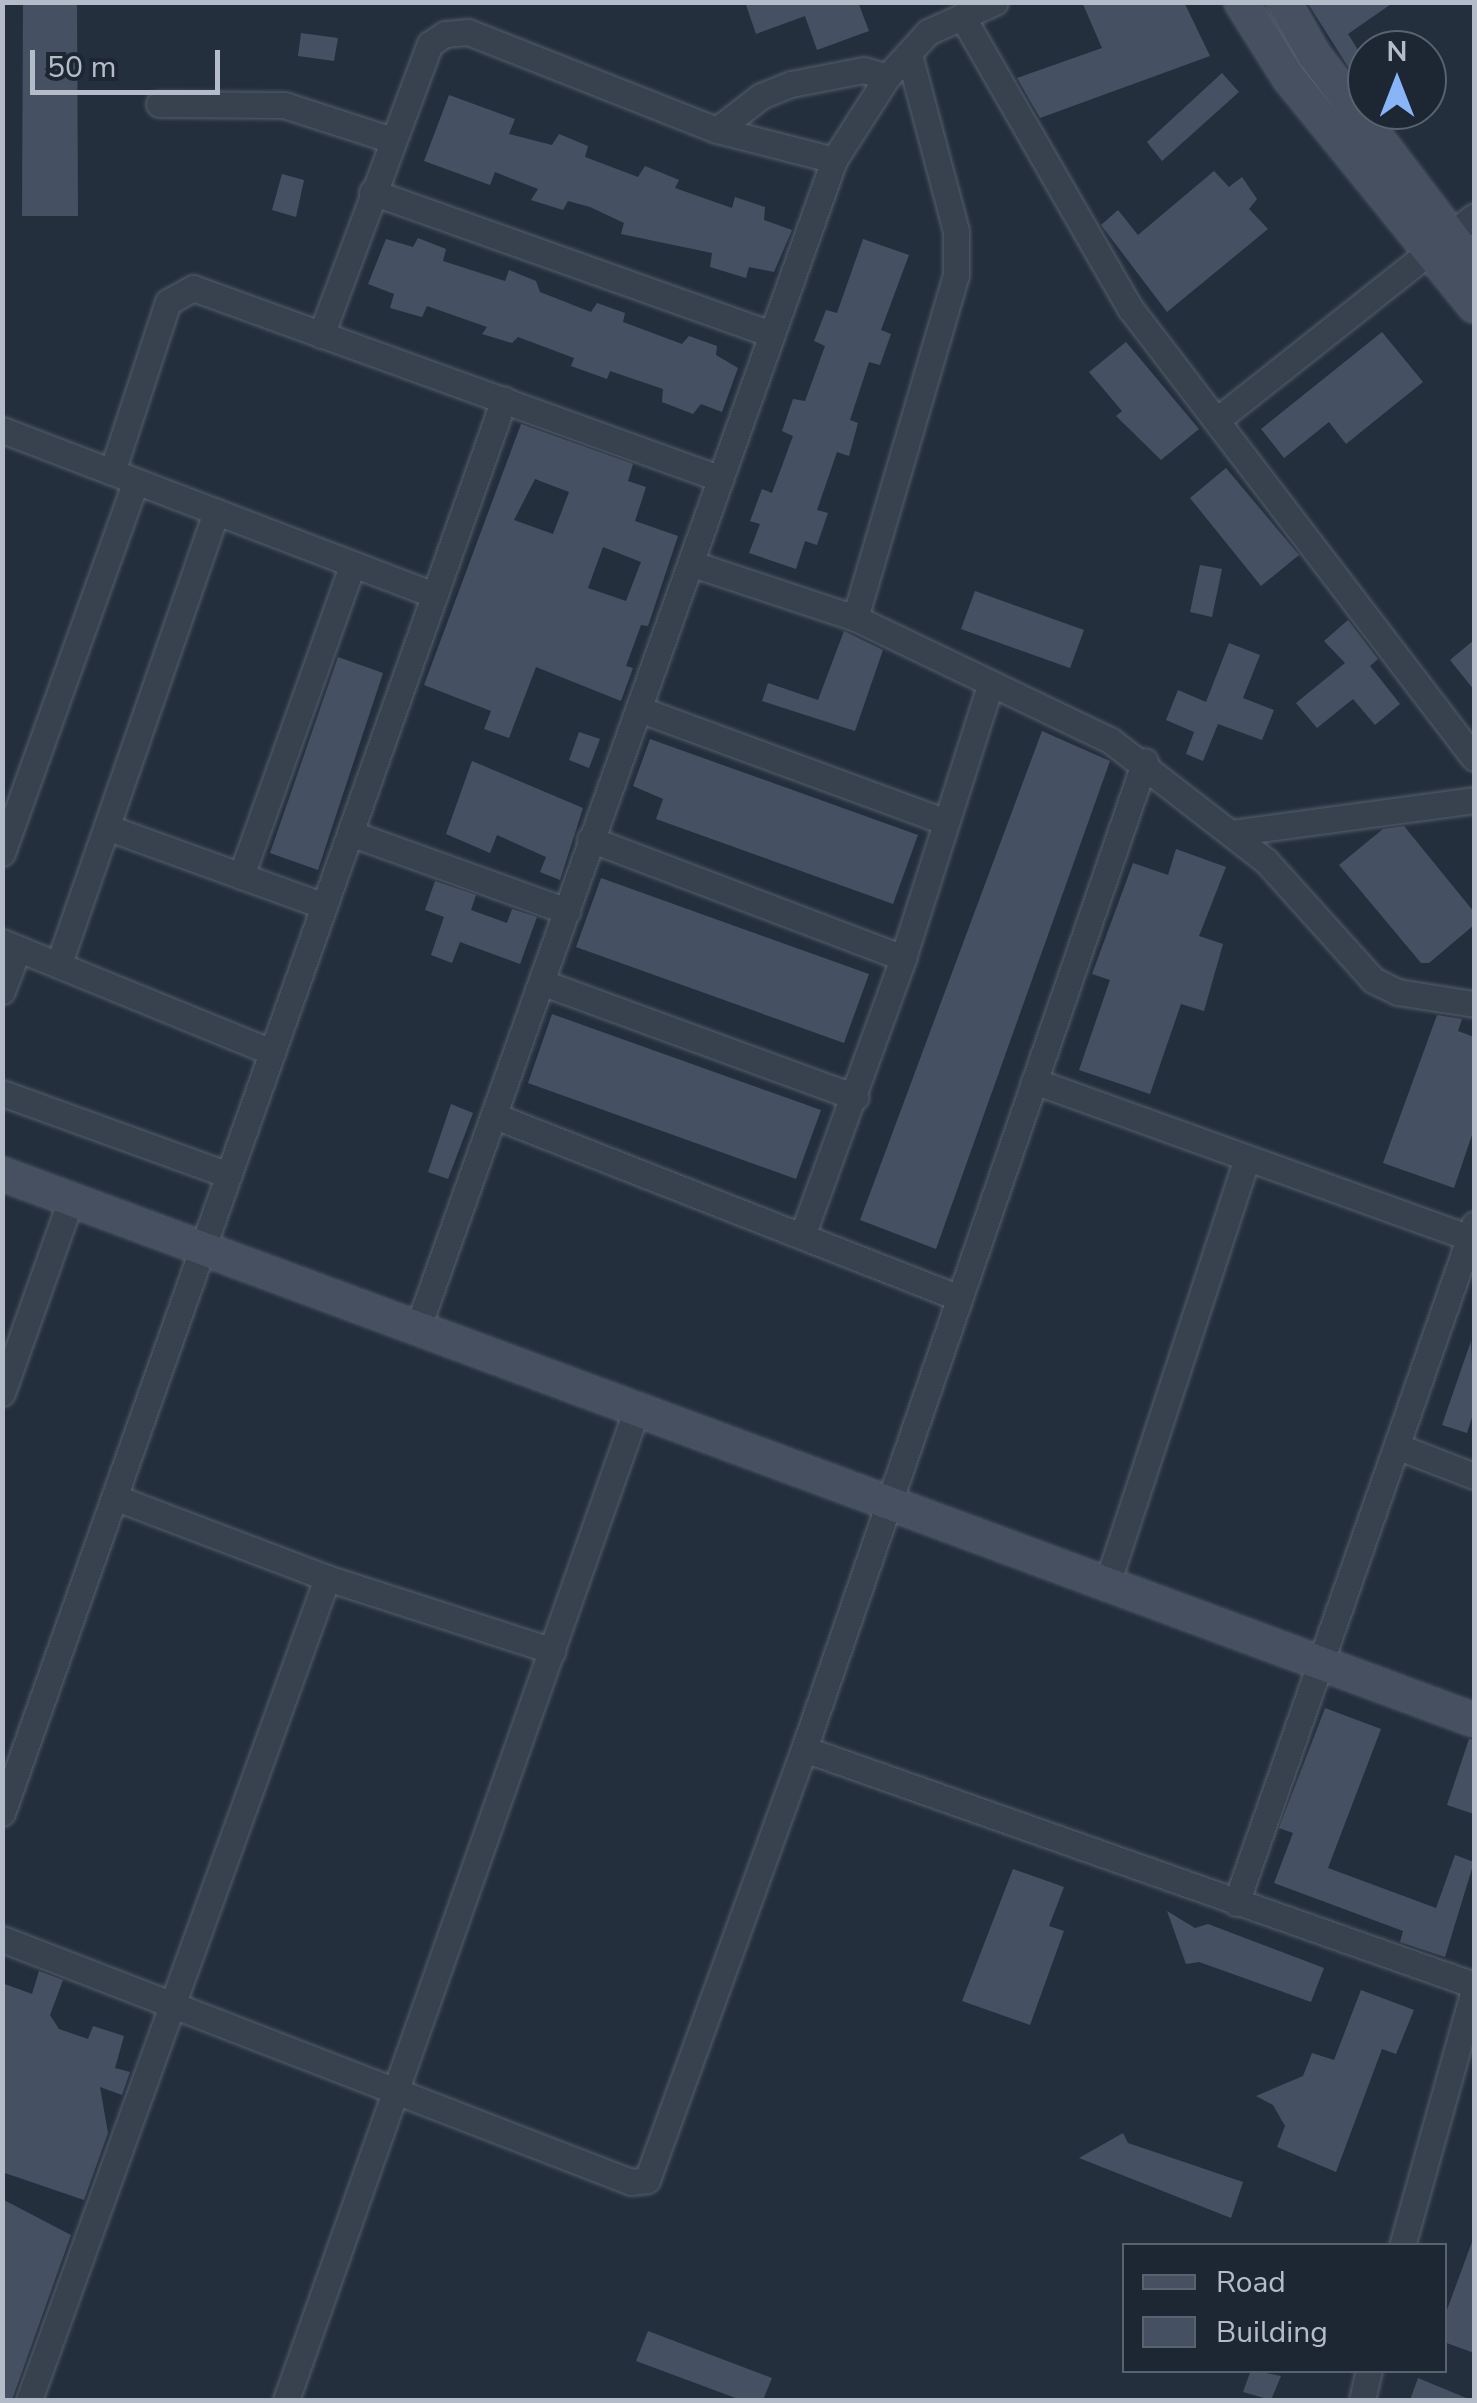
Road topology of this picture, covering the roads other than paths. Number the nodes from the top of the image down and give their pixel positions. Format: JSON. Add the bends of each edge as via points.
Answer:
{"nodes":[{"id":1,"x":995,"y":2,"type":"edge"},
{"id":2,"x":1241,"y":2,"type":"edge"},
{"id":3,"x":1284,"y":2,"type":"edge"},
{"id":4,"x":962,"y":16,"type":"junction"},
{"id":5,"x":909,"y":54,"type":"junction"},
{"id":6,"x":1314,"y":55,"type":"junction"},
{"id":7,"x":887,"y":77,"type":"junction"},
{"id":8,"x":1289,"y":78,"type":"junction"},
{"id":9,"x":159,"y":104,"type":"dead end"},
{"id":10,"x":716,"y":130,"type":"junction"},
{"id":11,"x":392,"y":140,"type":"junction"},
{"id":12,"x":834,"y":160,"type":"junction"},
{"id":13,"x":372,"y":192,"type":"junction"},
{"id":14,"x":1450,"y":234,"type":"edge"},
{"id":15,"x":1474,"y":266,"type":"edge"},
{"id":16,"x":1474,"y":306,"type":"edge"},
{"id":17,"x":770,"y":334,"type":"junction"},
{"id":18,"x":321,"y":335,"type":"junction"},
{"id":19,"x":504,"y":399,"type":"junction"},
{"id":20,"x":1216,"y":420,"type":"junction"},
{"id":21,"x":4,"y":434,"type":"edge"},
{"id":22,"x":124,"y":476,"type":"junction"},
{"id":23,"x":721,"y":479,"type":"junction"},
{"id":24,"x":216,"y":511,"type":"junction"},
{"id":25,"x":352,"y":564,"type":"junction"},
{"id":26,"x":694,"y":564,"type":"junction"},
{"id":27,"x":434,"y":596,"type":"junction"},
{"id":28,"x":855,"y":618,"type":"junction"},
{"id":29,"x":990,"y":685,"type":"junction"},
{"id":30,"x":639,"y":709,"type":"junction"},
{"id":31,"x":1474,"y":758,"type":"edge"},
{"id":32,"x":1145,"y":762,"type":"junction"},
{"id":33,"x":1474,"y":800,"type":"edge"},
{"id":34,"x":946,"y":822,"type":"junction"},
{"id":35,"x":109,"y":828,"type":"junction"},
{"id":36,"x":350,"y":833,"type":"junction"},
{"id":37,"x":1232,"y":833,"type":"junction"},
{"id":38,"x":590,"y":839,"type":"junction"},
{"id":39,"x":2,"y":853,"type":"edge"},
{"id":40,"x":240,"y":876,"type":"junction"},
{"id":41,"x":324,"y":906,"type":"junction"},
{"id":42,"x":567,"y":911,"type":"junction"},
{"id":43,"x":10,"y":946,"type":"edge"},
{"id":44,"x":904,"y":958,"type":"junction"},
{"id":45,"x":59,"y":963,"type":"junction"},
{"id":46,"x":541,"y":982,"type":"junction"},
{"id":47,"x":2,"y":992,"type":"edge"},
{"id":48,"x":1474,"y":1004,"type":"edge"},
{"id":49,"x":272,"y":1052,"type":"junction"},
{"id":50,"x":1034,"y":1080,"type":"junction"},
{"id":51,"x":2,"y":1093,"type":"edge"},
{"id":52,"x":856,"y":1097,"type":"junction"},
{"id":53,"x":495,"y":1116,"type":"junction"},
{"id":54,"x":1246,"y":1162,"type":"junction"},
{"id":55,"x":2,"y":1174,"type":"edge"},
{"id":56,"x":229,"y":1175,"type":"junction"},
{"id":57,"x":71,"y":1199,"type":"junction"},
{"id":58,"x":1472,"y":1231,"type":"edge"},
{"id":59,"x":802,"y":1236,"type":"junction"},
{"id":60,"x":203,"y":1248,"type":"junction"},
{"id":61,"x":960,"y":1298,"type":"junction"},
{"id":62,"x":418,"y":1328,"type":"junction"},
{"id":63,"x":2,"y":1393,"type":"edge"},
{"id":64,"x":637,"y":1408,"type":"junction"},
{"id":65,"x":1399,"y":1448,"type":"junction"},
{"id":66,"x":1474,"y":1476,"type":"edge"},
{"id":67,"x":114,"y":1497,"type":"junction"},
{"id":68,"x":890,"y":1502,"type":"junction"},
{"id":69,"x":326,"y":1578,"type":"junction"},
{"id":70,"x":1106,"y":1587,"type":"junction"},
{"id":71,"x":553,"y":1651,"type":"junction"},
{"id":72,"x":1319,"y":1664,"type":"junction"},
{"id":73,"x":1474,"y":1720,"type":"edge"},
{"id":74,"x":804,"y":1749,"type":"junction"},
{"id":75,"x":2,"y":1813,"type":"edge"},
{"id":76,"x":1236,"y":1903,"type":"junction"},
{"id":77,"x":2,"y":1939,"type":"edge"},
{"id":78,"x":1474,"y":1987,"type":"edge"},
{"id":79,"x":175,"y":2008,"type":"junction"},
{"id":80,"x":400,"y":2088,"type":"junction"},
{"id":81,"x":1403,"y":2243,"type":"edge"},
{"id":82,"x":1368,"y":2373,"type":"edge"},
{"id":83,"x":29,"y":2400,"type":"edge"},
{"id":84,"x":286,"y":2400,"type":"edge"},
{"id":85,"x":1362,"y":2400,"type":"edge"}],
"edges":[{"from":1,"to":4,"type":"street"},
{"from":2,"to":8,"type":"street"},
{"from":3,"to":6,"type":"street"},
{"from":4,"to":5,"type":"street","via":[[928,32]]},
{"from":4,"to":20,"type":"street","via":[[1130,308]]},
{"from":5,"to":7,"type":"street"},
{"from":5,"to":28,"type":"street","via":[[956,232],[956,274]]},
{"from":6,"to":8,"type":"street"},
{"from":6,"to":14,"type":"street"},
{"from":7,"to":10,"type":"street","via":[[864,70],[791,84],[761,96]]},
{"from":7,"to":12,"type":"street"},
{"from":8,"to":14,"type":"street"},
{"from":9,"to":11,"type":"street","via":[[284,105]]},
{"from":10,"to":11,"type":"street","via":[[456,31],[430,44]]},
{"from":10,"to":12,"type":"street"},
{"from":11,"to":13,"type":"street"},
{"from":12,"to":17,"type":"street"},
{"from":13,"to":17,"type":"street"},
{"from":13,"to":18,"type":"street"},
{"from":14,"to":15,"type":"street"},
{"from":14,"to":16,"type":"street"},
{"from":14,"to":20,"type":"street"},
{"from":17,"to":23,"type":"street"},
{"from":18,"to":19,"type":"street"},
{"from":18,"to":22,"type":"street","via":[[201,289],[182,290],[168,302]]},
{"from":19,"to":23,"type":"street"},
{"from":19,"to":27,"type":"street"},
{"from":20,"to":31,"type":"street"},
{"from":21,"to":22,"type":"street"},
{"from":22,"to":24,"type":"street"},
{"from":22,"to":39,"type":"street"},
{"from":23,"to":26,"type":"street"},
{"from":24,"to":25,"type":"street"},
{"from":24,"to":35,"type":"street"},
{"from":25,"to":27,"type":"street"},
{"from":25,"to":40,"type":"street"},
{"from":26,"to":28,"type":"street"},
{"from":26,"to":30,"type":"street"},
{"from":27,"to":36,"type":"street"},
{"from":28,"to":29,"type":"street"},
{"from":29,"to":32,"type":"street"},
{"from":29,"to":34,"type":"street"},
{"from":30,"to":34,"type":"street"},
{"from":30,"to":38,"type":"street"},
{"from":32,"to":37,"type":"street"},
{"from":32,"to":50,"type":"street"},
{"from":33,"to":37,"type":"street"},
{"from":34,"to":44,"type":"street"},
{"from":35,"to":40,"type":"street"},
{"from":35,"to":45,"type":"street"},
{"from":36,"to":41,"type":"street"},
{"from":36,"to":42,"type":"street"},
{"from":37,"to":48,"type":"street","via":[[1266,861],[1373,980],[1398,992]]},
{"from":38,"to":42,"type":"street"},
{"from":38,"to":44,"type":"street"},
{"from":40,"to":41,"type":"street"},
{"from":41,"to":49,"type":"street"},
{"from":42,"to":46,"type":"street"},
{"from":43,"to":45,"type":"street"},
{"from":43,"to":47,"type":"street"},
{"from":44,"to":52,"type":"street"},
{"from":45,"to":49,"type":"street"},
{"from":46,"to":52,"type":"street"},
{"from":46,"to":53,"type":"street"},
{"from":49,"to":56,"type":"street"},
{"from":50,"to":54,"type":"street"},
{"from":50,"to":61,"type":"street"},
{"from":51,"to":56,"type":"street"},
{"from":52,"to":59,"type":"street"},
{"from":53,"to":59,"type":"street"},
{"from":53,"to":62,"type":"street"},
{"from":54,"to":58,"type":"street"},
{"from":54,"to":70,"type":"street"},
{"from":55,"to":57,"type":"street"},
{"from":56,"to":60,"type":"street"},
{"from":57,"to":60,"type":"street"},
{"from":57,"to":63,"type":"street"},
{"from":58,"to":65,"type":"street"},
{"from":59,"to":61,"type":"street"},
{"from":60,"to":62,"type":"street"},
{"from":60,"to":67,"type":"street"},
{"from":61,"to":68,"type":"street"},
{"from":62,"to":64,"type":"street"},
{"from":64,"to":68,"type":"street"},
{"from":64,"to":71,"type":"street"},
{"from":65,"to":66,"type":"street"},
{"from":65,"to":72,"type":"street"},
{"from":67,"to":69,"type":"street"},
{"from":67,"to":75,"type":"street"},
{"from":68,"to":70,"type":"street"},
{"from":68,"to":74,"type":"street"},
{"from":69,"to":71,"type":"street"},
{"from":69,"to":79,"type":"street"},
{"from":70,"to":72,"type":"street"},
{"from":71,"to":80,"type":"street"},
{"from":72,"to":73,"type":"street"},
{"from":72,"to":76,"type":"street"},
{"from":74,"to":76,"type":"street"},
{"from":74,"to":80,"type":"street","via":[[647,2180],[631,2182]]},
{"from":76,"to":78,"type":"street"},
{"from":77,"to":79,"type":"street"},
{"from":78,"to":81,"type":"street"},
{"from":79,"to":80,"type":"street"},
{"from":79,"to":83,"type":"street"},
{"from":80,"to":84,"type":"street"},
{"from":82,"to":85,"type":"street"}]}
